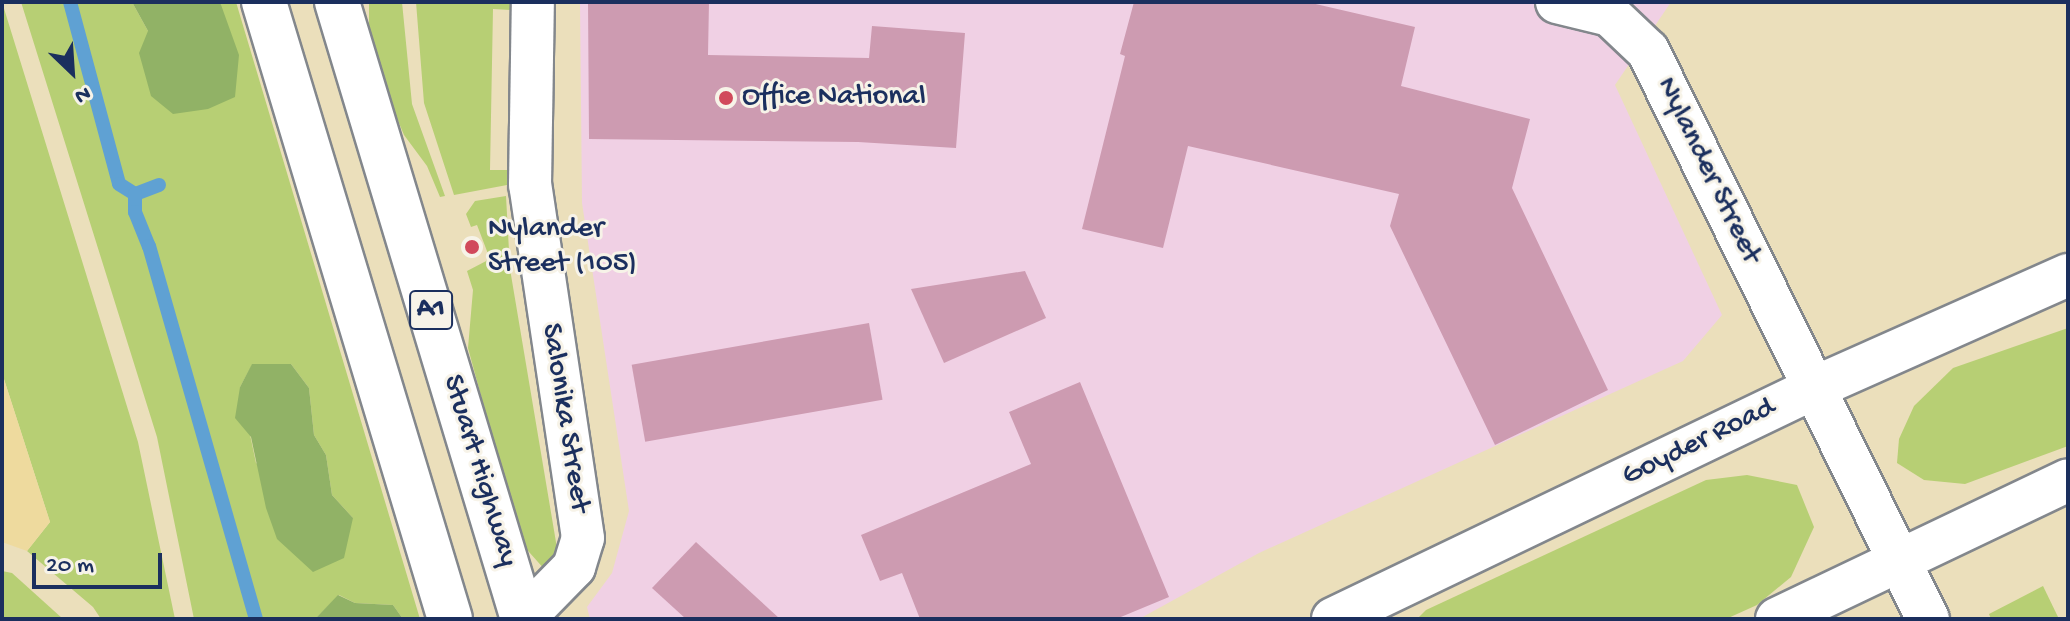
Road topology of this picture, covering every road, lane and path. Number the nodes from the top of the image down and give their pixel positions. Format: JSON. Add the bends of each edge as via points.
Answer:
{"nodes":[{"id":1,"x":264,"y":2,"type":"edge"},
{"id":2,"x":337,"y":2,"type":"edge"},
{"id":3,"x":533,"y":2,"type":"edge"},
{"id":4,"x":1557,"y":2,"type":"edge"},
{"id":5,"x":2068,"y":275,"type":"edge"},
{"id":6,"x":2068,"y":297,"type":"edge"},
{"id":7,"x":1880,"y":357,"type":"junction"},
{"id":8,"x":1814,"y":388,"type":"junction"},
{"id":9,"x":2068,"y":480,"type":"edge"},
{"id":10,"x":1900,"y":560,"type":"junction"},
{"id":11,"x":450,"y":619,"type":"edge"},
{"id":12,"x":523,"y":619,"type":"edge"},
{"id":13,"x":1333,"y":619,"type":"edge"},
{"id":14,"x":1777,"y":619,"type":"edge"},
{"id":15,"x":1928,"y":619,"type":"edge"}],
"edges":[{"from":1,"to":11,"type":"highway","number":"A1"},
{"from":2,"to":12,"type":"highway","name":"Stuart Highway","number":"A1"},
{"from":3,"to":12,"type":"street","name":"Salonika Street","via":[[530,185],[583,538],[574,567]]},
{"from":4,"to":8,"type":"street","name":"Nylander Street","via":[[1610,15],[1648,51]]},
{"from":5,"to":7,"type":"street","name":"Goyder Road"},
{"from":6,"to":7,"type":"street"},
{"from":7,"to":8,"type":"street","name":"Goyder Road"},
{"from":8,"to":10,"type":"street","name":"Nylander Street"},
{"from":8,"to":13,"type":"street","name":"Goyder Road"},
{"from":9,"to":10,"type":"street"},
{"from":10,"to":14,"type":"street"},
{"from":10,"to":15,"type":"street","name":"Nylander Street"}]}
